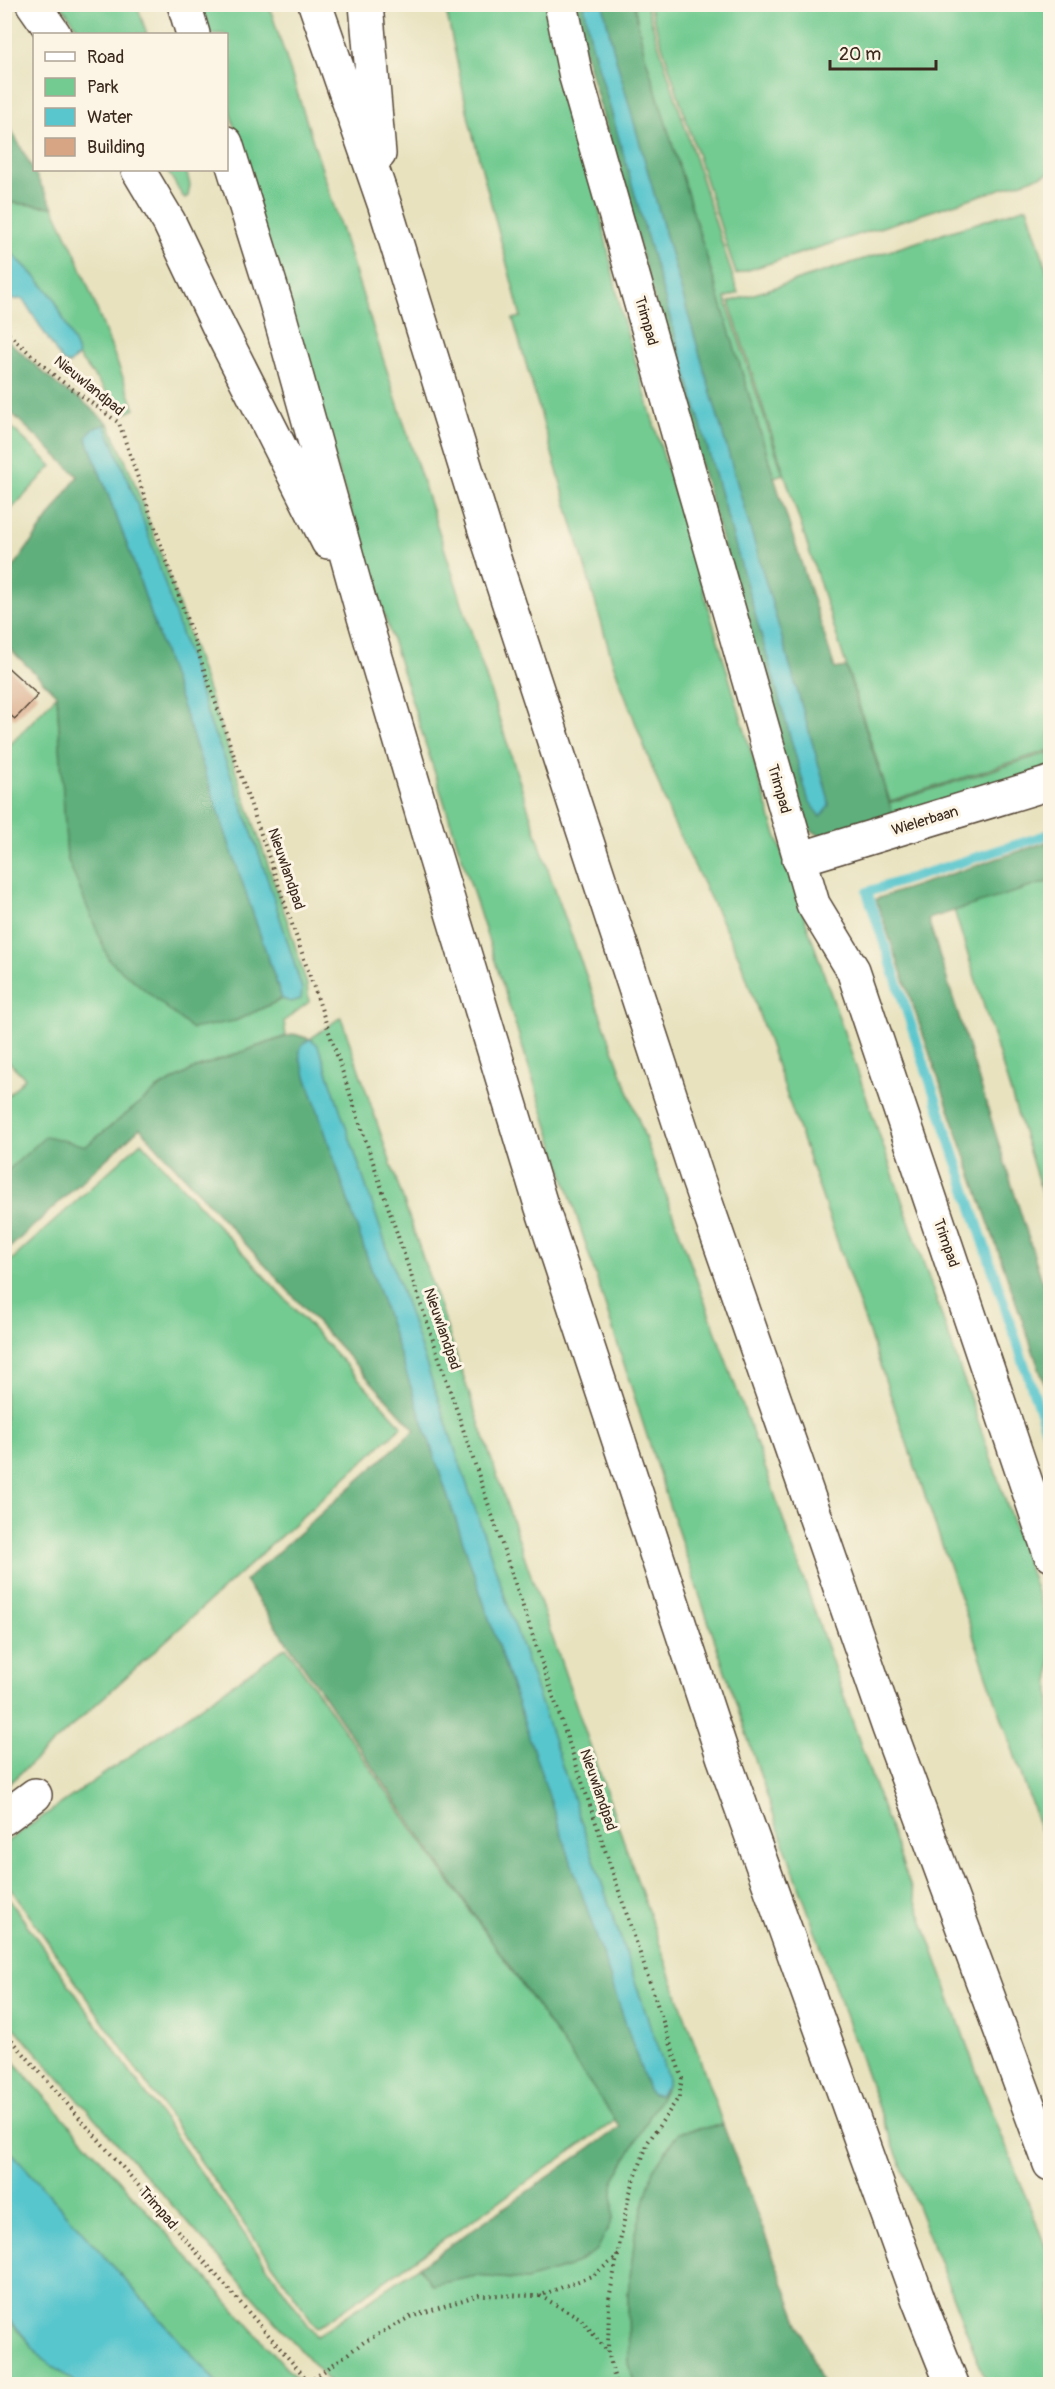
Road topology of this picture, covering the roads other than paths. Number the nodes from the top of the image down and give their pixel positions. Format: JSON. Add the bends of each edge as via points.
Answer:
{"nodes":[{"id":1,"x":33,"y":4,"type":"edge"},
{"id":2,"x":184,"y":4,"type":"edge"},
{"id":3,"x":315,"y":4,"type":"edge"},
{"id":4,"x":366,"y":4,"type":"edge"},
{"id":5,"x":561,"y":4,"type":"edge"},
{"id":6,"x":53,"y":33,"type":"edge"},
{"id":7,"x":193,"y":33,"type":"edge"},
{"id":8,"x":228,"y":149,"type":"edge"},
{"id":9,"x":139,"y":171,"type":"edge"},
{"id":10,"x":384,"y":203,"type":"junction"},
{"id":11,"x":361,"y":607,"type":"junction"},
{"id":12,"x":1050,"y":783,"type":"edge"},
{"id":13,"x":799,"y":859,"type":"junction"},
{"id":14,"x":1050,"y":1554,"type":"edge"},
{"id":15,"x":35,"y":1795,"type":"dead end"},
{"id":16,"x":4,"y":1818,"type":"edge"},
{"id":17,"x":1050,"y":2164,"type":"edge"},
{"id":18,"x":952,"y":2385,"type":"edge"}],
"edges":[{"from":1,"to":6,"type":"main road"},
{"from":2,"to":7,"type":"main road"},
{"from":3,"to":10,"type":"main road"},
{"from":4,"to":10,"type":"main road"},
{"from":5,"to":13,"type":"main road","name":"Trimpad","via":[[579,88]]},
{"from":8,"to":11,"type":"main road","via":[[276,303]]},
{"from":9,"to":11,"type":"main road","via":[[169,222]]},
{"from":10,"to":17,"type":"main road","via":[[495,562],[697,1177],[889,1728]]},
{"from":11,"to":18,"type":"main road","via":[[541,1205],[716,1737]]},
{"from":12,"to":13,"type":"main road","name":"Wielerbaan"},
{"from":13,"to":14,"type":"main road","name":"Trimpad","via":[[813,904],[853,970]]},
{"from":15,"to":16,"type":"main road"}]}
